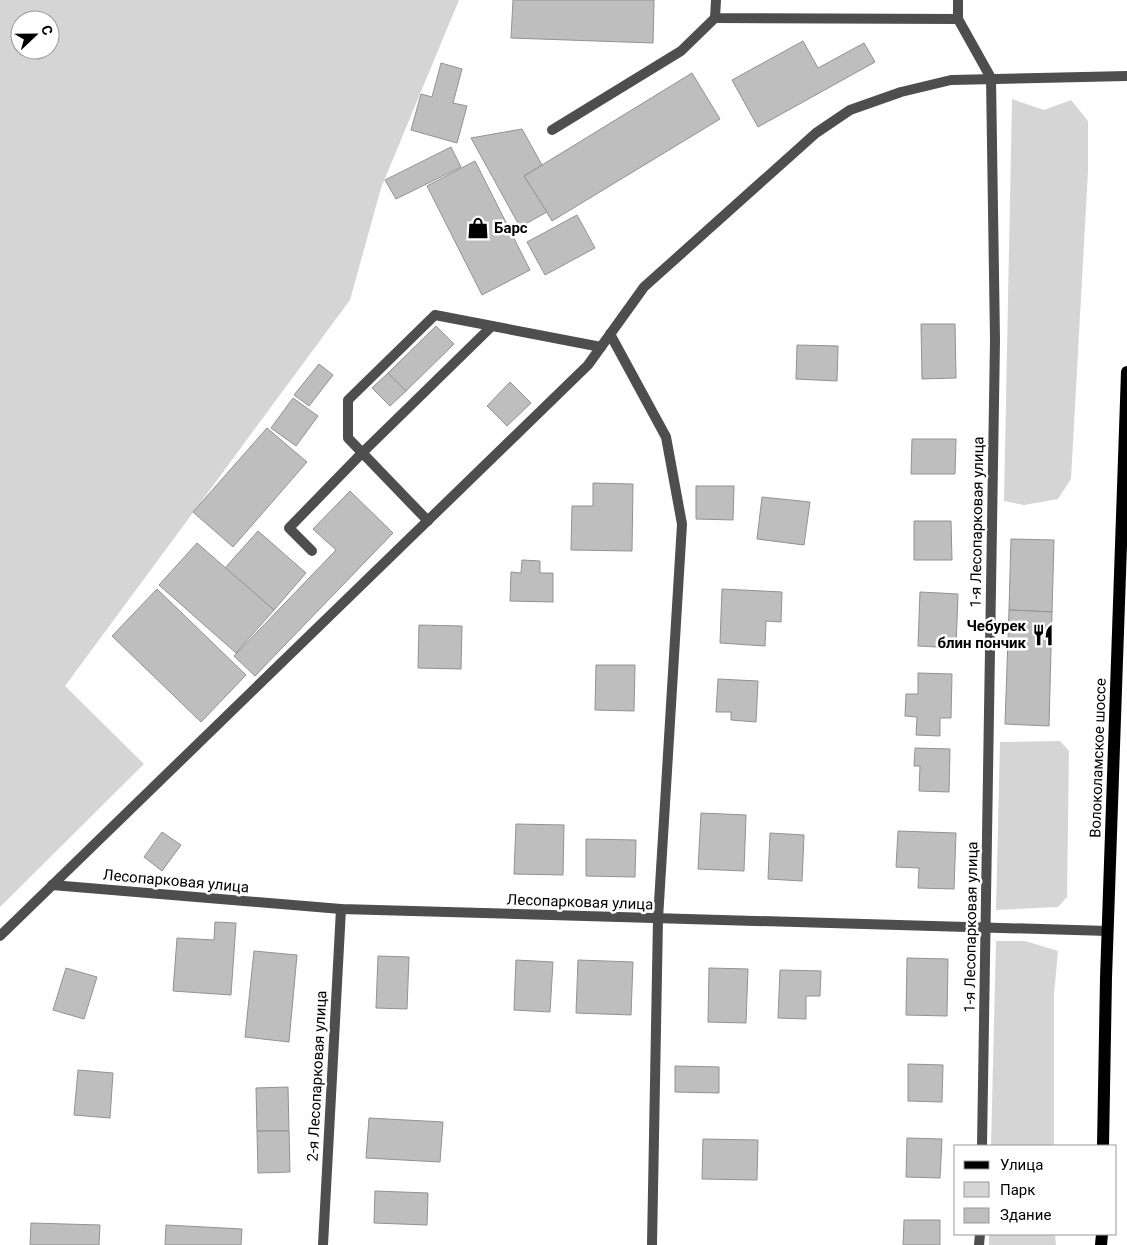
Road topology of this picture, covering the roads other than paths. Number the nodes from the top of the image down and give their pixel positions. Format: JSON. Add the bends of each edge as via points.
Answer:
{"nodes":[{"id":1,"x":716,"y":0,"type":"edge"},
{"id":2,"x":958,"y":0,"type":"edge"},
{"id":3,"x":715,"y":18,"type":"junction"},
{"id":4,"x":958,"y":19,"type":"junction"},
{"id":5,"x":1127,"y":76,"type":"edge"},
{"id":6,"x":990,"y":78,"type":"junction"},
{"id":7,"x":552,"y":130,"type":"dead end"},
{"id":8,"x":492,"y":326,"type":"junction"},
{"id":9,"x":610,"y":334,"type":"junction"},
{"id":10,"x":601,"y":347,"type":"junction"},
{"id":11,"x":1127,"y":372,"type":"edge"},
{"id":12,"x":362,"y":453,"type":"junction"},
{"id":13,"x":428,"y":521,"type":"junction"},
{"id":14,"x":312,"y":551,"type":"dead end"},
{"id":15,"x":52,"y":885,"type":"junction"},
{"id":16,"x":340,"y":909,"type":"junction"},
{"id":17,"x":658,"y":919,"type":"junction"},
{"id":18,"x":987,"y":927,"type":"junction"},
{"id":19,"x":1108,"y":932,"type":"junction"},
{"id":20,"x":0,"y":936,"type":"edge"},
{"id":21,"x":982,"y":1145,"type":"edge"},
{"id":22,"x":1103,"y":1145,"type":"edge"},
{"id":23,"x":322,"y":1245,"type":"edge"},
{"id":24,"x":652,"y":1245,"type":"edge"}],
"edges":[{"from":1,"to":3,"type":"street"},
{"from":2,"to":4,"type":"street"},
{"from":3,"to":4,"type":"street"},
{"from":3,"to":7,"type":"street","via":[[681,51]]},
{"from":4,"to":6,"type":"street"},
{"from":5,"to":6,"type":"street"},
{"from":6,"to":9,"type":"street","via":[[951,80],[901,92],[850,110],[816,133],[644,287]]},
{"from":6,"to":18,"type":"street","name":"1-я Лесопарковая улица","via":[[995,340]]},
{"from":8,"to":10,"type":"street"},
{"from":8,"to":12,"type":"street"},
{"from":8,"to":12,"type":"street","via":[[435,315],[348,400],[348,438]]},
{"from":9,"to":10,"type":"street"},
{"from":9,"to":17,"type":"street","via":[[666,437],[682,524]]},
{"from":10,"to":13,"type":"street","via":[[588,366]]},
{"from":11,"to":19,"type":"main road","name":"Волоколамское шоссе"},
{"from":12,"to":13,"type":"street"},
{"from":12,"to":14,"type":"street","via":[[289,528]]},
{"from":13,"to":15,"type":"street"},
{"from":15,"to":16,"type":"street","name":"Лесопарковая улица"},
{"from":15,"to":20,"type":"street"},
{"from":16,"to":17,"type":"street","name":"Лесопарковая улица"},
{"from":16,"to":23,"type":"street","name":"2-я Лесопарковая улица"},
{"from":17,"to":18,"type":"street","name":"Лесопарковая улица"},
{"from":17,"to":24,"type":"street"},
{"from":18,"to":19,"type":"street","name":"Лесопарковая улица"},
{"from":18,"to":21,"type":"street","name":"1-я Лесопарковая улица"},
{"from":19,"to":22,"type":"main road","name":"Волоколамское шоссе"}]}
